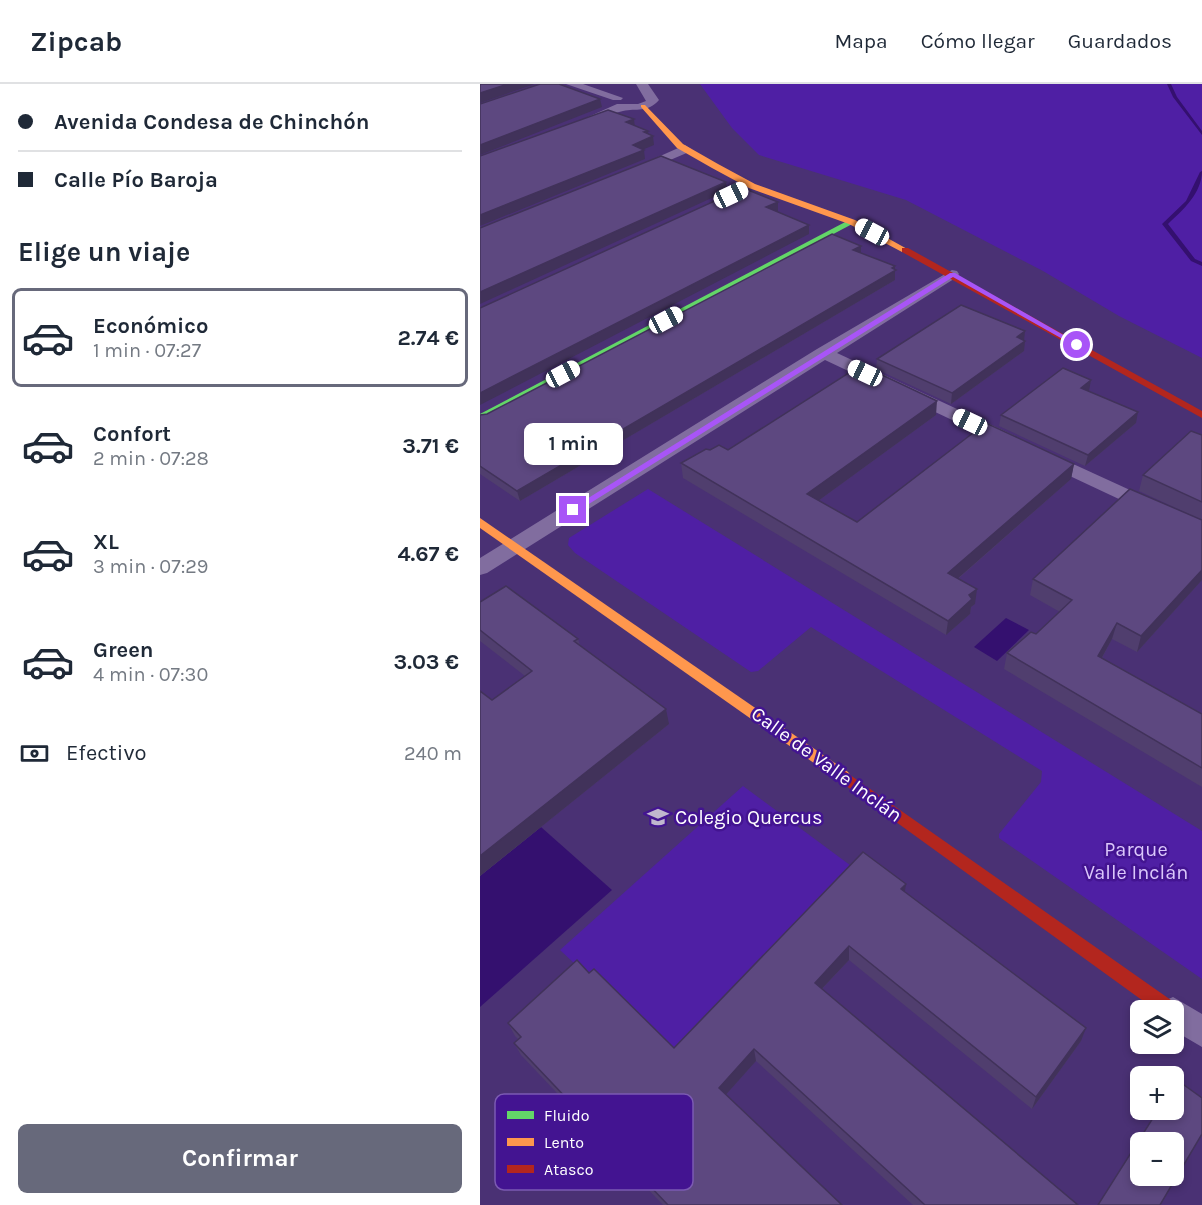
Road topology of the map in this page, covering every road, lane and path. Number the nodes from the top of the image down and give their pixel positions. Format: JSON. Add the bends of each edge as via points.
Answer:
{"nodes":[{"id":1,"x":572,"y":84,"type":"edge"},
{"id":2,"x":640,"y":93,"type":"edge"},
{"id":3,"x":620,"y":102,"type":"junction"},
{"id":4,"x":568,"y":128,"type":"edge"},
{"id":5,"x":685,"y":149,"type":"junction"},
{"id":6,"x":621,"y":175,"type":"edge"},
{"id":7,"x":752,"y":186,"type":"junction"},
{"id":8,"x":731,"y":195,"type":"edge"},
{"id":9,"x":852,"y":222,"type":"junction"},
{"id":10,"x":952,"y":274,"type":"junction"},
{"id":11,"x":823,"y":353,"type":"junction"},
{"id":12,"x":1202,"y":415,"type":"edge"},
{"id":13,"x":480,"y":418,"type":"edge"},
{"id":14,"x":480,"y":522,"type":"edge"},
{"id":15,"x":1202,"y":531,"type":"edge"},
{"id":16,"x":516,"y":546,"type":"junction"},
{"id":17,"x":480,"y":568,"type":"edge"},
{"id":18,"x":1158,"y":1000,"type":"edge"},
{"id":19,"x":1184,"y":1019,"type":"edge"},
{"id":20,"x":1202,"y":1032,"type":"edge"}],
"edges":[{"from":1,"to":3,"type":"street"},
{"from":2,"to":3,"type":"street"},
{"from":2,"to":3,"type":"street"},
{"from":2,"to":5,"type":"street"},
{"from":3,"to":4,"type":"street"},
{"from":5,"to":6,"type":"street"},
{"from":5,"to":7,"type":"street"},
{"from":7,"to":8,"type":"street"},
{"from":7,"to":9,"type":"street"},
{"from":9,"to":10,"type":"street"},
{"from":9,"to":13,"type":"street"},
{"from":10,"to":11,"type":"street"},
{"from":10,"to":12,"type":"street"},
{"from":11,"to":15,"type":"street"},
{"from":11,"to":16,"type":"street"},
{"from":14,"to":16,"type":"street","name":"Calle de Valle Inclán"},
{"from":16,"to":17,"type":"street"},
{"from":16,"to":18,"type":"street","name":"Calle de Valle Inclán"},
{"from":19,"to":20,"type":"street","name":"Calle de Valle Inclán"}]}
